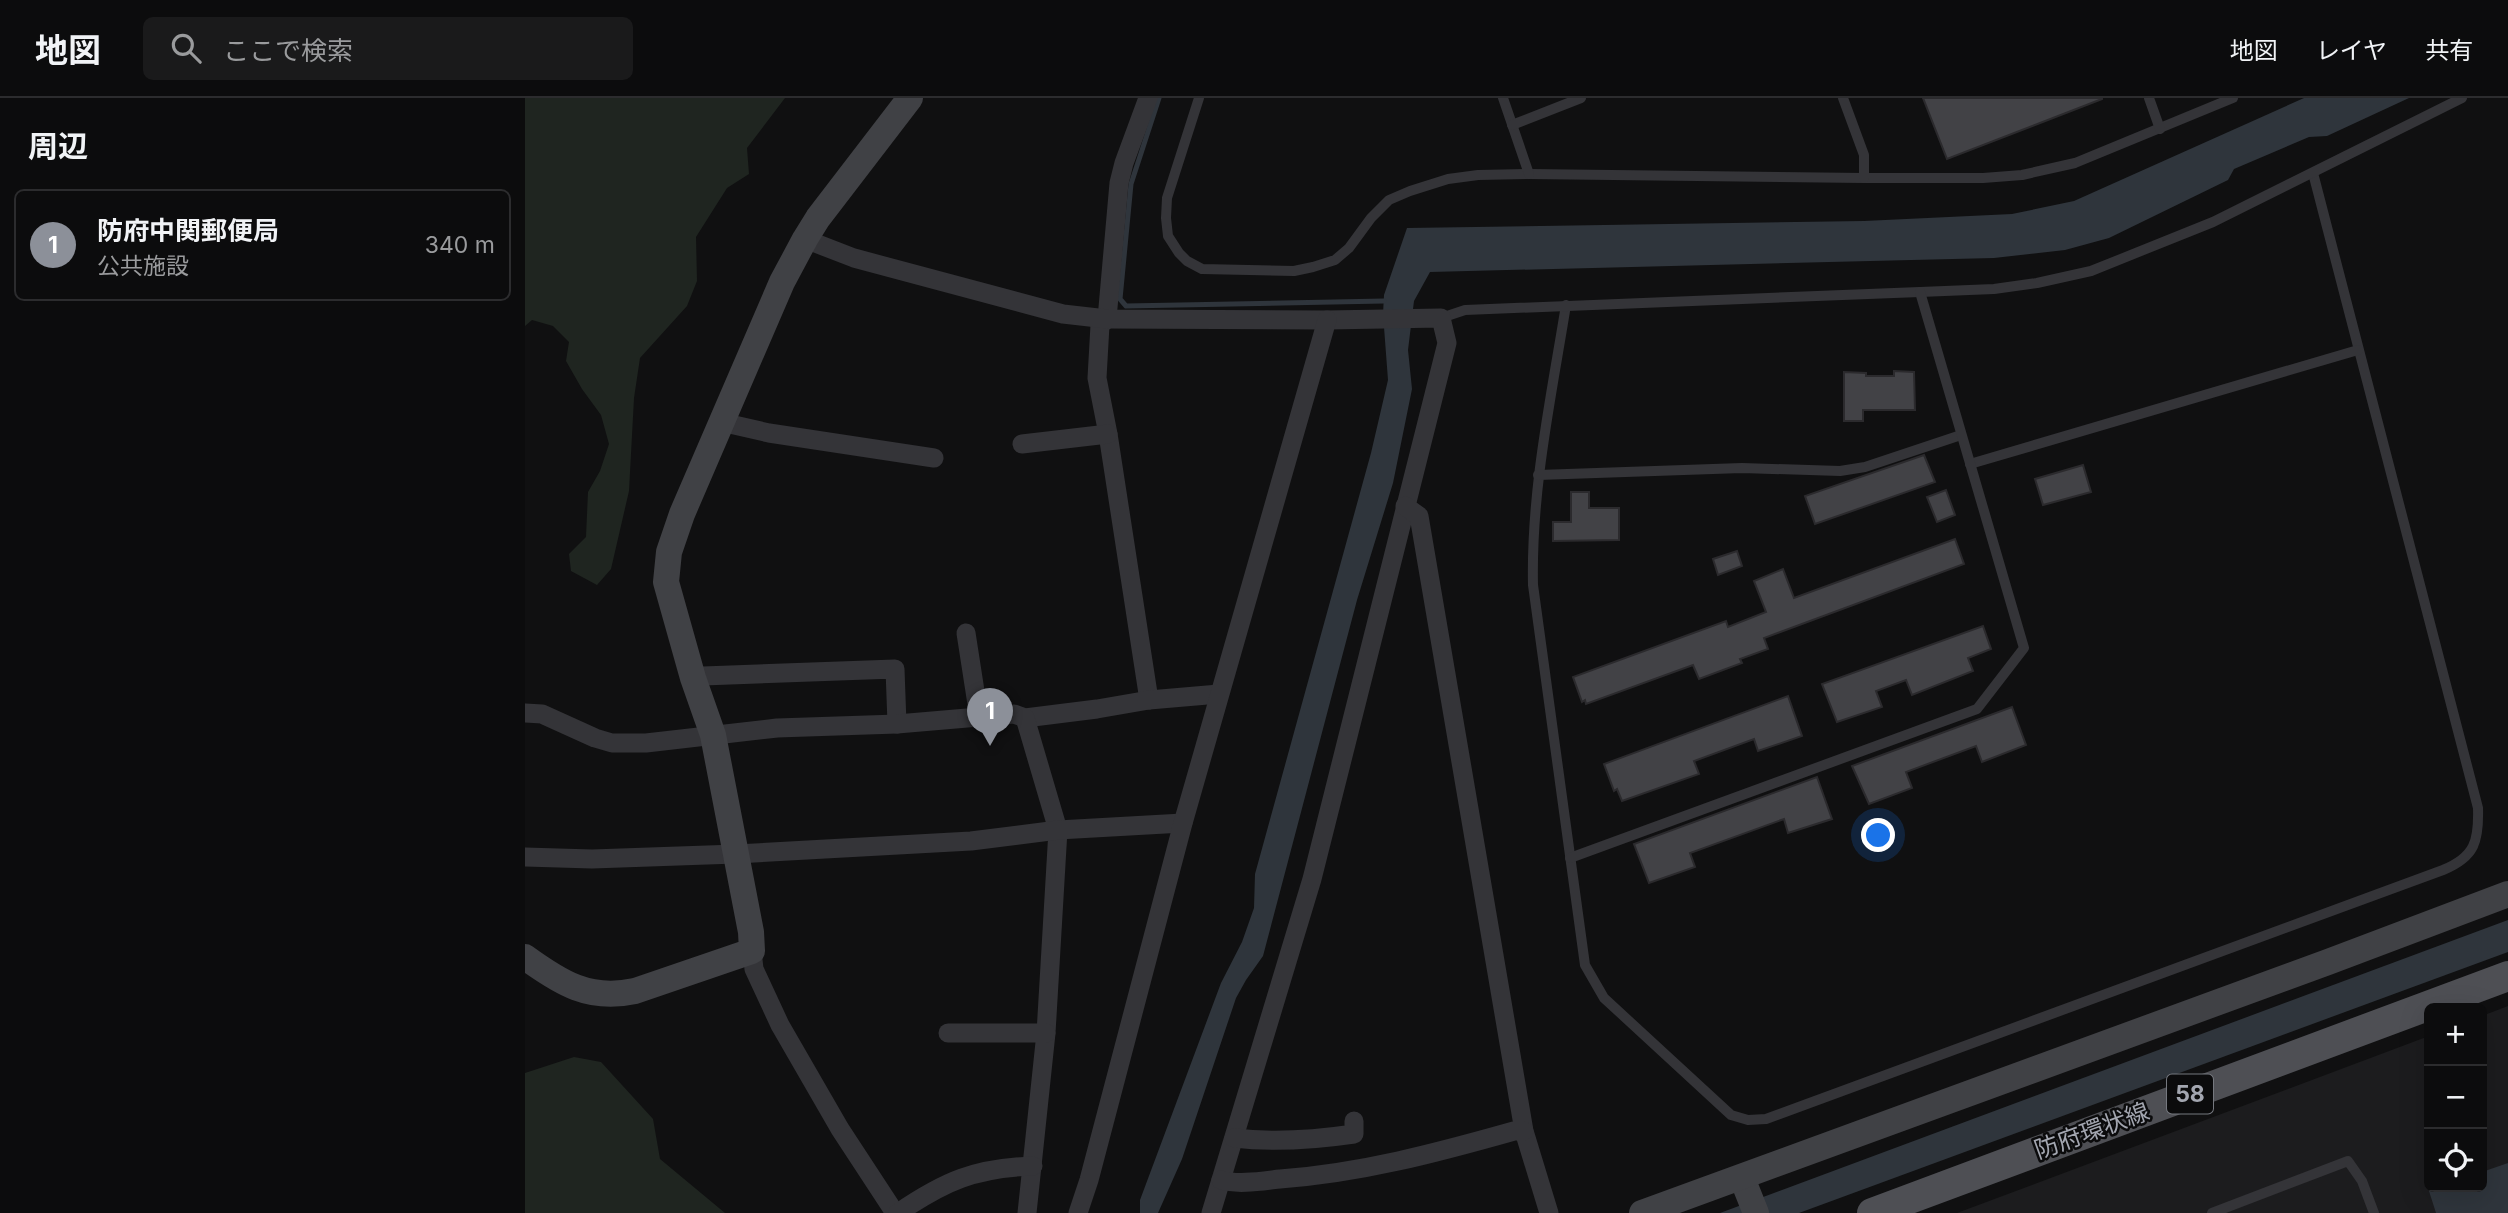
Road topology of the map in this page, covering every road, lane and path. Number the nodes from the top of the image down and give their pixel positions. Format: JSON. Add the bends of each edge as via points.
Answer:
{"nodes":[{"id":1,"x":909,"y":98,"type":"edge"},
{"id":2,"x":1148,"y":98,"type":"edge"},
{"id":3,"x":1199,"y":98,"type":"edge"},
{"id":4,"x":1503,"y":98,"type":"edge"},
{"id":5,"x":1581,"y":98,"type":"edge"},
{"id":6,"x":1843,"y":98,"type":"edge"},
{"id":7,"x":2148,"y":98,"type":"edge"},
{"id":8,"x":2233,"y":98,"type":"edge"},
{"id":9,"x":2462,"y":98,"type":"edge"},
{"id":10,"x":1512,"y":125,"type":"junction"},
{"id":11,"x":2160,"y":129,"type":"junction"},
{"id":12,"x":2313,"y":173,"type":"junction"},
{"id":13,"x":1529,"y":174,"type":"junction"},
{"id":14,"x":1864,"y":178,"type":"junction"},
{"id":15,"x":805,"y":239,"type":"junction"},
{"id":16,"x":1920,"y":292,"type":"junction"},
{"id":17,"x":1566,"y":305,"type":"junction"},
{"id":18,"x":1441,"y":318,"type":"junction"},
{"id":19,"x":1107,"y":319,"type":"junction"},
{"id":20,"x":1327,"y":320,"type":"junction"},
{"id":21,"x":2358,"y":350,"type":"junction"},
{"id":22,"x":721,"y":422,"type":"junction"},
{"id":23,"x":1108,"y":434,"type":"junction"},
{"id":24,"x":1961,"y":435,"type":"junction"},
{"id":25,"x":1023,"y":444,"type":"dead end"},
{"id":26,"x":934,"y":458,"type":"dead end"},
{"id":27,"x":1970,"y":464,"type":"junction"},
{"id":28,"x":1538,"y":475,"type":"junction"},
{"id":29,"x":1405,"y":506,"type":"junction"},
{"id":30,"x":966,"y":633,"type":"dead end"},
{"id":31,"x":693,"y":678,"type":"junction"},
{"id":32,"x":1220,"y":694,"type":"junction"},
{"id":33,"x":1149,"y":700,"type":"junction"},
{"id":34,"x":525,"y":713,"type":"edge"},
{"id":35,"x":979,"y":717,"type":"junction"},
{"id":36,"x":1025,"y":718,"type":"junction"},
{"id":37,"x":897,"y":724,"type":"junction"},
{"id":38,"x":713,"y":735,"type":"junction"},
{"id":39,"x":1183,"y":822,"type":"junction"},
{"id":40,"x":1058,"y":830,"type":"junction"},
{"id":41,"x":736,"y":854,"type":"junction"},
{"id":42,"x":525,"y":857,"type":"edge"},
{"id":43,"x":1570,"y":858,"type":"junction"},
{"id":44,"x":2508,"y":894,"type":"edge"},
{"id":45,"x":752,"y":951,"type":"junction"},
{"id":46,"x":525,"y":957,"type":"edge"},
{"id":47,"x":2508,"y":976,"type":"edge"},
{"id":48,"x":948,"y":1032,"type":"dead end"},
{"id":49,"x":1046,"y":1033,"type":"junction"},
{"id":50,"x":1354,"y":1121,"type":"dead end"},
{"id":51,"x":1524,"y":1131,"type":"junction"},
{"id":52,"x":1234,"y":1138,"type":"junction"},
{"id":53,"x":1033,"y":1167,"type":"junction"},
{"id":54,"x":1221,"y":1180,"type":"junction"},
{"id":55,"x":1744,"y":1182,"type":"junction"},
{"id":56,"x":896,"y":1213,"type":"edge"},
{"id":57,"x":1027,"y":1213,"type":"edge"},
{"id":58,"x":1078,"y":1213,"type":"edge"},
{"id":59,"x":1211,"y":1213,"type":"edge"},
{"id":60,"x":1549,"y":1213,"type":"edge"},
{"id":61,"x":1642,"y":1213,"type":"edge"},
{"id":62,"x":1756,"y":1213,"type":"edge"},
{"id":63,"x":1872,"y":1213,"type":"edge"},
{"id":64,"x":2212,"y":1213,"type":"edge"},
{"id":65,"x":2374,"y":1213,"type":"edge"}],
"edges":[{"from":1,"to":15,"type":"street"},
{"from":2,"to":19,"type":"street","via":[[1119,183]]},
{"from":3,"to":13,"type":"lane","via":[[1167,198],[1166,218],[1168,236],[1179,253],[1202,269],[1294,271],[1313,267],[1335,260],[1349,248],[1389,200],[1448,179]]},
{"from":4,"to":10,"type":"lane"},
{"from":5,"to":10,"type":"lane"},
{"from":6,"to":14,"type":"lane","via":[[1864,155]]},
{"from":7,"to":11,"type":"lane"},
{"from":8,"to":11,"type":"lane"},
{"from":9,"to":12,"type":"lane"},
{"from":10,"to":13,"type":"lane"},
{"from":11,"to":14,"type":"lane","via":[[2075,163],[2022,175]]},
{"from":12,"to":16,"type":"lane","via":[[2213,222],[2091,271],[1994,289]]},
{"from":12,"to":21,"type":"lane"},
{"from":13,"to":14,"type":"lane"},
{"from":15,"to":19,"type":"street","via":[[855,258],[1050,310]]},
{"from":15,"to":22,"type":"street"},
{"from":16,"to":17,"type":"lane"},
{"from":16,"to":24,"type":"lane"},
{"from":17,"to":18,"type":"lane","via":[[1465,310]]},
{"from":17,"to":28,"type":"lane"},
{"from":18,"to":20,"type":"street"},
{"from":18,"to":29,"type":"street","via":[[1447,342]]},
{"from":19,"to":20,"type":"street"},
{"from":19,"to":23,"type":"street","via":[[1100,325],[1097,378]]},
{"from":20,"to":32,"type":"street"},
{"from":21,"to":27,"type":"lane"},
{"from":21,"to":43,"type":"lane","via":[[2478,808],[2479,827],[2472,850],[2459,863],[1766,1119],[1748,1120],[1731,1115],[1604,998],[1585,965]]},
{"from":22,"to":26,"type":"street"},
{"from":22,"to":31,"type":"street","via":[[669,552],[666,582]]},
{"from":23,"to":25,"type":"street"},
{"from":23,"to":33,"type":"street"},
{"from":24,"to":27,"type":"lane"},
{"from":24,"to":28,"type":"lane","via":[[1840,471],[1742,468]]},
{"from":27,"to":43,"type":"lane","via":[[2024,648],[1977,709]]},
{"from":28,"to":43,"type":"lane","via":[[1532,537],[1534,585]]},
{"from":29,"to":51,"type":"street","via":[[1419,516]]},
{"from":29,"to":52,"type":"street","via":[[1312,879]]},
{"from":30,"to":35,"type":"street"},
{"from":31,"to":37,"type":"street","via":[[895,668]]},
{"from":31,"to":38,"type":"street"},
{"from":32,"to":33,"type":"street"},
{"from":32,"to":39,"type":"street"},
{"from":33,"to":36,"type":"street"},
{"from":34,"to":38,"type":"street","via":[[542,714],[612,743]]},
{"from":35,"to":36,"type":"street","via":[[1014,714]]},
{"from":35,"to":37,"type":"street"},
{"from":36,"to":40,"type":"street"},
{"from":37,"to":38,"type":"street"},
{"from":38,"to":41,"type":"street"},
{"from":39,"to":40,"type":"street"},
{"from":39,"to":58,"type":"street"},
{"from":40,"to":41,"type":"street","via":[[971,841]]},
{"from":40,"to":49,"type":"street"},
{"from":41,"to":42,"type":"street"},
{"from":41,"to":45,"type":"street"},
{"from":44,"to":55,"type":"street"},
{"from":45,"to":46,"type":"street","via":[[616,995],[592,994],[571,986]]},
{"from":45,"to":56,"type":"street","via":[[754,970],[780,1025],[840,1129]]},
{"from":47,"to":63,"type":"main road","name":"防府環状線","number":"58"},
{"from":48,"to":49,"type":"street"},
{"from":49,"to":53,"type":"street"},
{"from":50,"to":52,"type":"street","via":[[1354,1134],[1303,1141]]},
{"from":51,"to":54,"type":"street","via":[[1369,1168],[1273,1180]]},
{"from":51,"to":60,"type":"street"},
{"from":52,"to":54,"type":"street"},
{"from":53,"to":56,"type":"street","via":[[990,1170],[953,1180]]},
{"from":53,"to":57,"type":"street"},
{"from":54,"to":59,"type":"street"},
{"from":55,"to":61,"type":"street"},
{"from":55,"to":62,"type":"street"},
{"from":64,"to":65,"type":"lane","via":[[2348,1161],[2362,1181]]}]}
